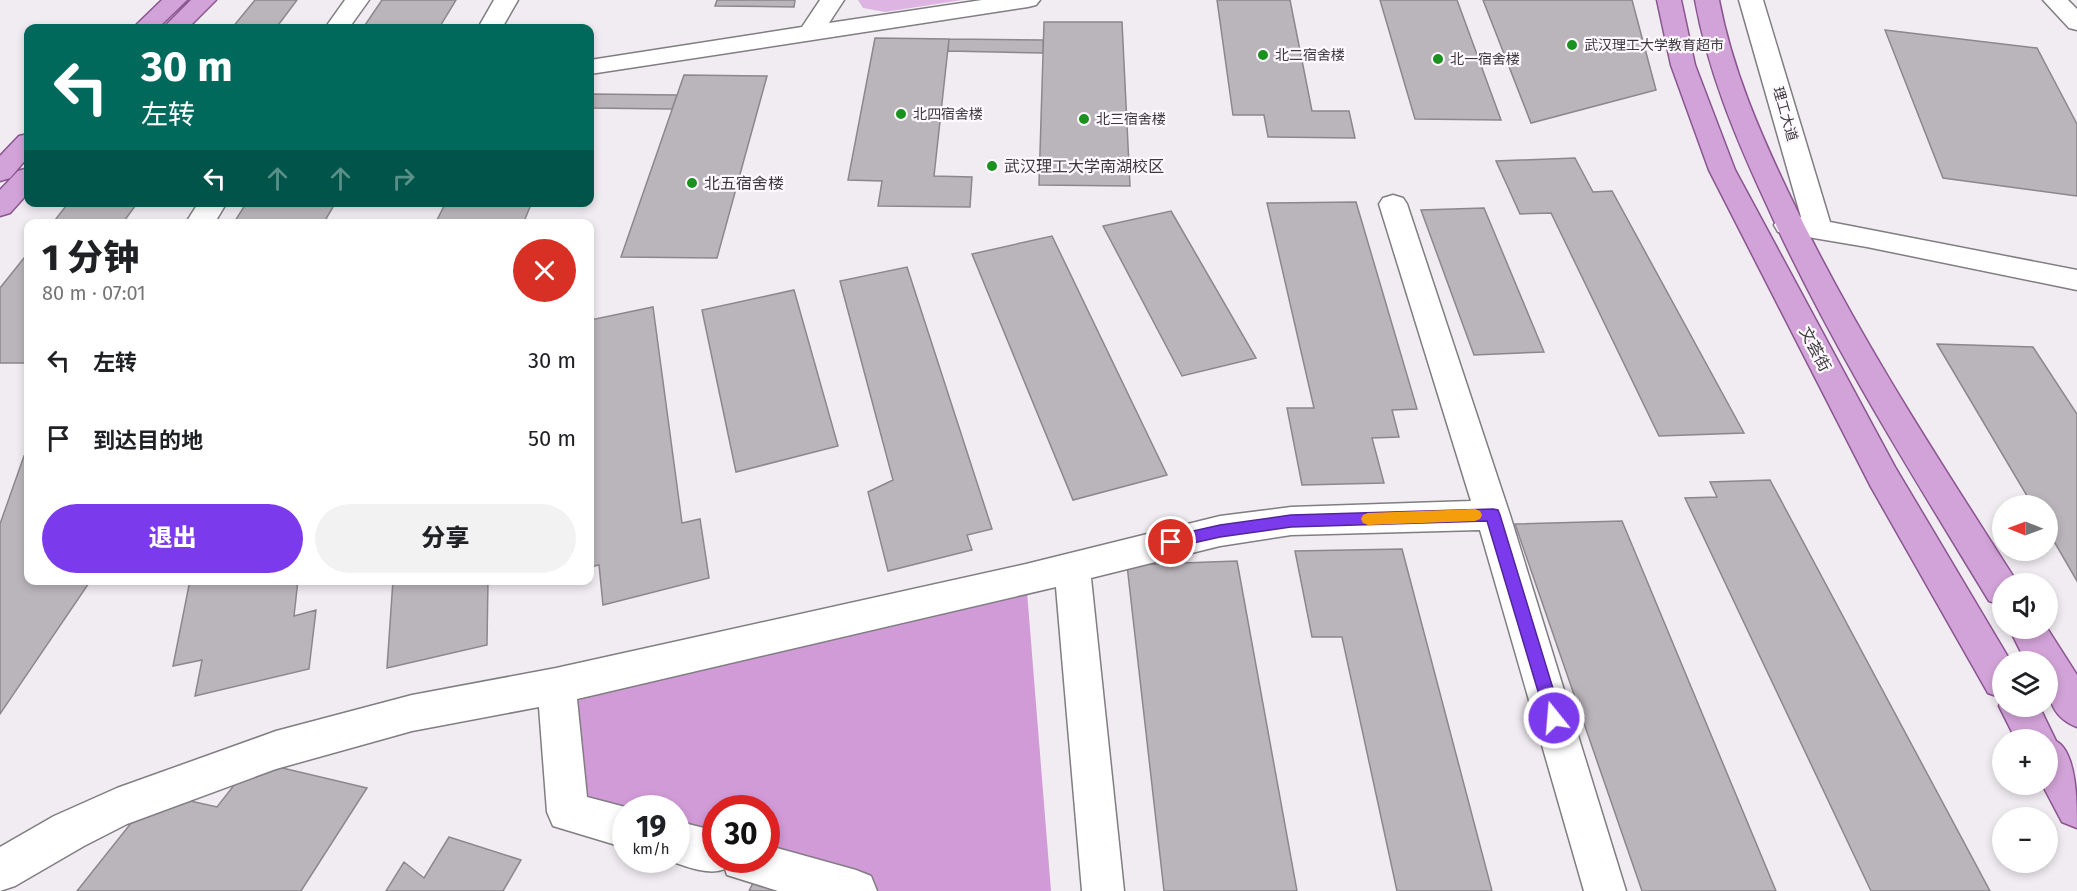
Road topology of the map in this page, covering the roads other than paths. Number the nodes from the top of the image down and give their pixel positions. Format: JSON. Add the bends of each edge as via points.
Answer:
{"nodes":[{"id":1,"x":175,"y":0,"type":"edge"},
{"id":2,"x":204,"y":0,"type":"edge"},
{"id":3,"x":357,"y":0,"type":"edge"},
{"id":4,"x":506,"y":0,"type":"edge"},
{"id":5,"x":832,"y":0,"type":"edge"},
{"id":6,"x":1028,"y":0,"type":"edge"},
{"id":7,"x":1670,"y":0,"type":"edge"},
{"id":8,"x":1707,"y":0,"type":"edge"},
{"id":9,"x":1751,"y":0,"type":"edge"},
{"id":10,"x":2055,"y":0,"type":"edge"},
{"id":11,"x":2063,"y":0,"type":"edge"},
{"id":12,"x":2077,"y":3,"type":"edge"},
{"id":13,"x":2077,"y":23,"type":"edge"},
{"id":14,"x":149,"y":24,"type":"edge"},
{"id":15,"x":179,"y":24,"type":"edge"},
{"id":16,"x":340,"y":24,"type":"edge"},
{"id":17,"x":492,"y":24,"type":"edge"},
{"id":18,"x":810,"y":34,"type":"junction"},
{"id":19,"x":594,"y":66,"type":"edge"},
{"id":20,"x":24,"y":146,"type":"edge"},
{"id":21,"x":0,"y":172,"type":"edge"},
{"id":22,"x":24,"y":181,"type":"edge"},
{"id":23,"x":1393,"y":204,"type":"dead end"},
{"id":24,"x":0,"y":207,"type":"edge"},
{"id":25,"x":1788,"y":225,"type":"junction"},
{"id":26,"x":1818,"y":229,"type":"junction"},
{"id":27,"x":2077,"y":280,"type":"edge"},
{"id":28,"x":1493,"y":515,"type":"junction"},
{"id":29,"x":1072,"y":567,"type":"junction"},
{"id":30,"x":1992,"y":574,"type":"edge"},
{"id":31,"x":1992,"y":664,"type":"edge"},
{"id":32,"x":2058,"y":679,"type":"edge"},
{"id":33,"x":556,"y":686,"type":"junction"},
{"id":34,"x":2077,"y":709,"type":"edge"},
{"id":35,"x":2058,"y":775,"type":"edge"},
{"id":36,"x":2077,"y":808,"type":"edge"},
{"id":37,"x":612,"y":824,"type":"edge"},
{"id":38,"x":780,"y":870,"type":"edge"},
{"id":39,"x":0,"y":871,"type":"edge"},
{"id":40,"x":856,"y":891,"type":"edge"},
{"id":41,"x":1103,"y":891,"type":"edge"},
{"id":42,"x":1605,"y":891,"type":"edge"}],
"edges":[{"from":1,"to":14,"type":"main road"},
{"from":2,"to":15,"type":"main road"},
{"from":3,"to":16,"type":"street"},
{"from":4,"to":17,"type":"street"},
{"from":5,"to":18,"type":"street"},
{"from":6,"to":18,"type":"street"},
{"from":7,"to":31,"type":"main road","name":"文荟街","via":[[1683,65],[1722,170],[1883,477]]},
{"from":8,"to":25,"type":"main road","via":[[1736,106]]},
{"from":9,"to":26,"type":"street","name":"理工大道"},
{"from":10,"to":13,"type":"street"},
{"from":11,"to":12,"type":"street"},
{"from":18,"to":19,"type":"street"},
{"from":20,"to":21,"type":"main road"},
{"from":22,"to":24,"type":"main road"},
{"from":23,"to":28,"type":"street"},
{"from":25,"to":26,"type":"street"},
{"from":25,"to":30,"type":"main road","via":[[1879,394]]},
{"from":26,"to":27,"type":"street"},
{"from":28,"to":29,"type":"street","via":[[1291,521],[1191,537]]},
{"from":28,"to":42,"type":"street"},
{"from":29,"to":33,"type":"street"},
{"from":29,"to":41,"type":"street"},
{"from":32,"to":34,"type":"main road"},
{"from":33,"to":37,"type":"street","via":[[568,812]]},
{"from":33,"to":39,"type":"street","via":[[412,713],[276,750],[117,808]]},
{"from":35,"to":36,"type":"main road"},
{"from":38,"to":40,"type":"street"}]}
